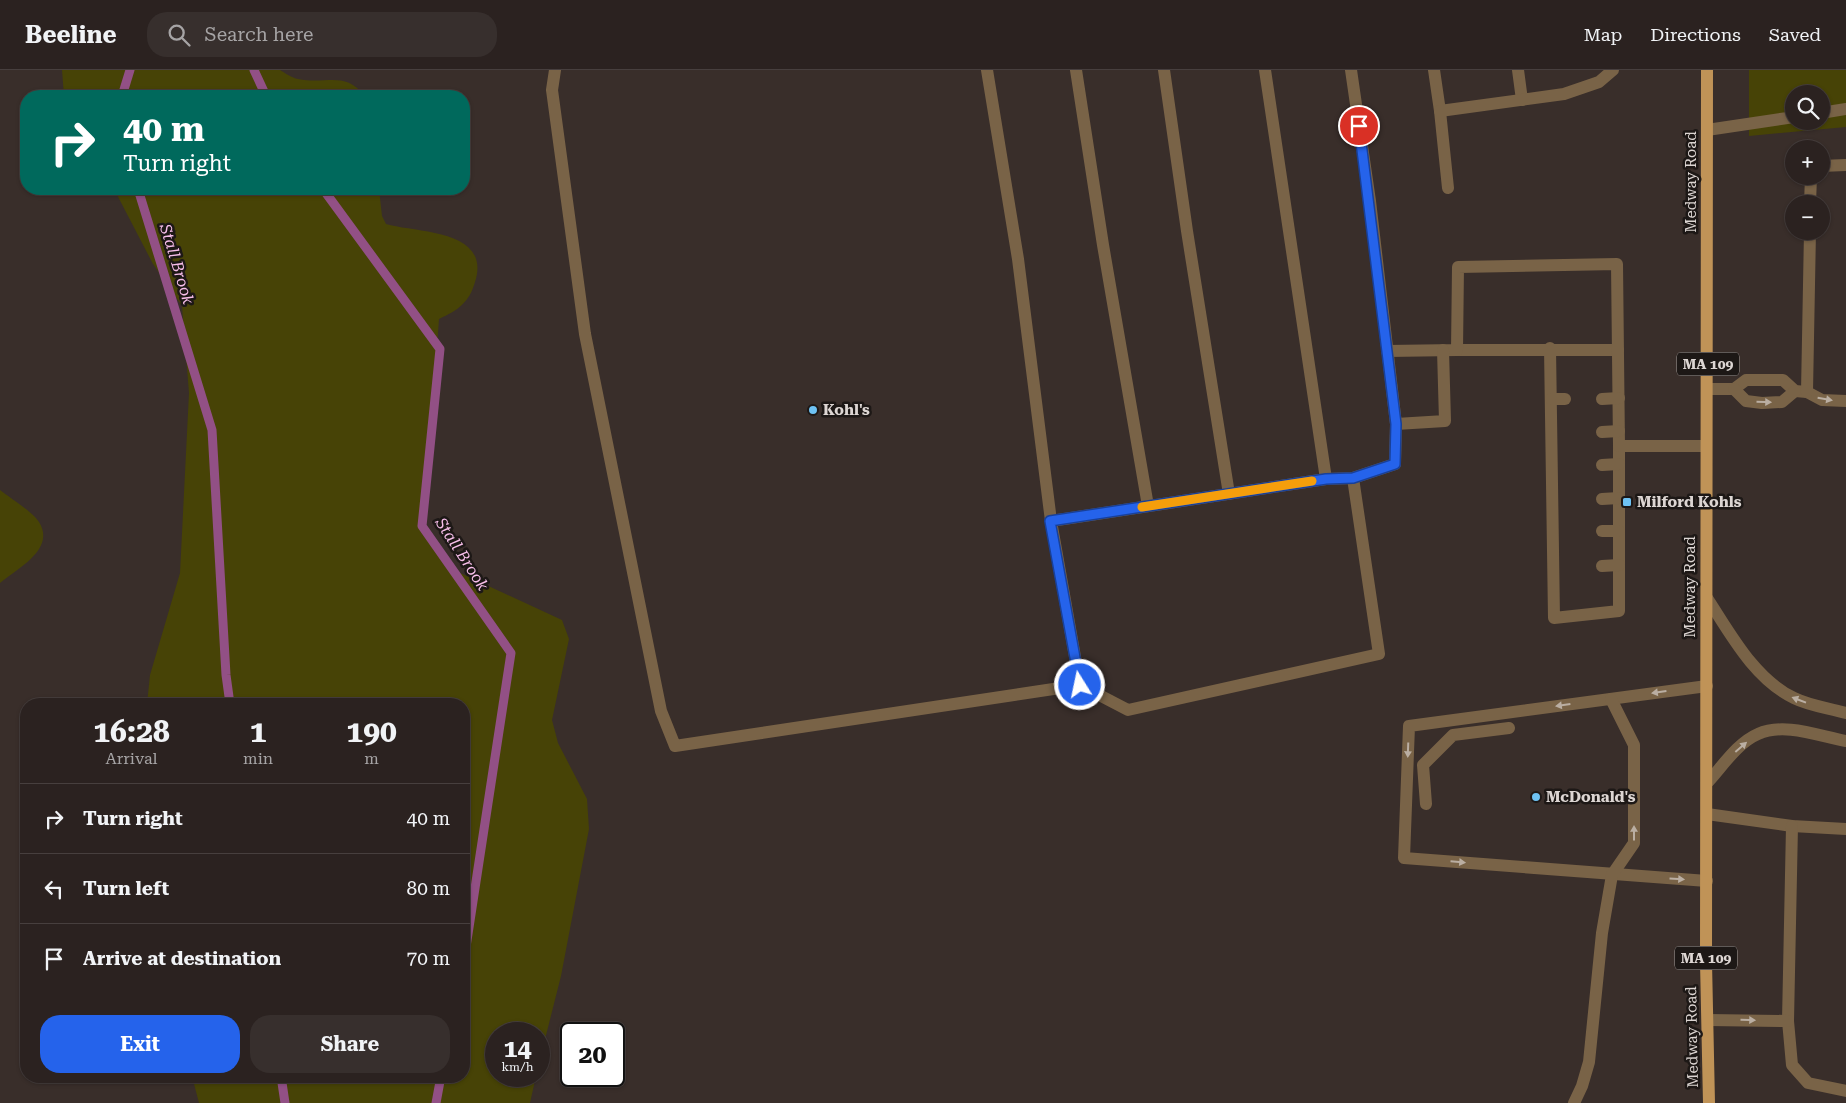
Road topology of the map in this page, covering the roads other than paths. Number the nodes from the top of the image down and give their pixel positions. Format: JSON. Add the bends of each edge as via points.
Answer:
{"nodes":[{"id":1,"x":555,"y":70,"type":"edge"},
{"id":2,"x":987,"y":70,"type":"edge"},
{"id":3,"x":1076,"y":70,"type":"edge"},
{"id":4,"x":1164,"y":70,"type":"edge"},
{"id":5,"x":1265,"y":70,"type":"edge"},
{"id":6,"x":1351,"y":70,"type":"edge"},
{"id":7,"x":1434,"y":70,"type":"edge"},
{"id":8,"x":1518,"y":70,"type":"edge"},
{"id":9,"x":1613,"y":70,"type":"edge"},
{"id":10,"x":1707,"y":70,"type":"edge"},
{"id":11,"x":1522,"y":100,"type":"junction"},
{"id":12,"x":1846,"y":109,"type":"edge"},
{"id":13,"x":1440,"y":111,"type":"junction"},
{"id":14,"x":1830,"y":112,"type":"edge"},
{"id":15,"x":1785,"y":118,"type":"edge"},
{"id":16,"x":1707,"y":130,"type":"junction"},
{"id":17,"x":1846,"y":165,"type":"edge"},
{"id":18,"x":1830,"y":166,"type":"edge"},
{"id":19,"x":1448,"y":188,"type":"dead end"},
{"id":20,"x":1809,"y":240,"type":"edge"},
{"id":21,"x":1550,"y":348,"type":"junction"},
{"id":22,"x":1443,"y":350,"type":"junction"},
{"id":23,"x":1457,"y":350,"type":"junction"},
{"id":24,"x":1618,"y":350,"type":"junction"},
{"id":25,"x":1387,"y":351,"type":"junction"},
{"id":26,"x":1708,"y":389,"type":"junction"},
{"id":27,"x":1734,"y":389,"type":"junction"},
{"id":28,"x":1801,"y":391,"type":"junction"},
{"id":29,"x":1618,"y":398,"type":"junction"},
{"id":30,"x":1551,"y":399,"type":"junction"},
{"id":31,"x":1565,"y":399,"type":"dead end"},
{"id":32,"x":1602,"y":399,"type":"dead end"},
{"id":33,"x":1846,"y":401,"type":"edge"},
{"id":34,"x":1396,"y":424,"type":"junction"},
{"id":35,"x":1602,"y":432,"type":"dead end"},
{"id":36,"x":1619,"y":432,"type":"junction"},
{"id":37,"x":1619,"y":446,"type":"junction"},
{"id":38,"x":1706,"y":446,"type":"junction"},
{"id":39,"x":1619,"y":464,"type":"junction"},
{"id":40,"x":1602,"y":465,"type":"dead end"},
{"id":41,"x":1353,"y":478,"type":"junction"},
{"id":42,"x":1326,"y":479,"type":"junction"},
{"id":43,"x":1229,"y":494,"type":"junction"},
{"id":44,"x":1602,"y":498,"type":"dead end"},
{"id":45,"x":1619,"y":498,"type":"junction"},
{"id":46,"x":1148,"y":506,"type":"junction"},
{"id":47,"x":1050,"y":521,"type":"junction"},
{"id":48,"x":1619,"y":531,"type":"junction"},
{"id":49,"x":1602,"y":532,"type":"dead end"},
{"id":50,"x":1619,"y":565,"type":"junction"},
{"id":51,"x":1602,"y":566,"type":"dead end"},
{"id":52,"x":1707,"y":598,"type":"junction"},
{"id":53,"x":1080,"y":685,"type":"junction"},
{"id":54,"x":1707,"y":686,"type":"junction"},
{"id":55,"x":1611,"y":699,"type":"junction"},
{"id":56,"x":1846,"y":713,"type":"edge"},
{"id":57,"x":1509,"y":728,"type":"dead end"},
{"id":58,"x":1846,"y":741,"type":"edge"},
{"id":59,"x":1707,"y":783,"type":"junction"},
{"id":60,"x":1426,"y":804,"type":"dead end"},
{"id":61,"x":1707,"y":814,"type":"junction"},
{"id":62,"x":1792,"y":826,"type":"junction"},
{"id":63,"x":1846,"y":829,"type":"edge"},
{"id":64,"x":1612,"y":875,"type":"junction"},
{"id":65,"x":1707,"y":881,"type":"junction"},
{"id":66,"x":1708,"y":1020,"type":"junction"},
{"id":67,"x":1788,"y":1021,"type":"junction"},
{"id":68,"x":1846,"y":1091,"type":"edge"},
{"id":69,"x":1574,"y":1103,"type":"edge"},
{"id":70,"x":1709,"y":1103,"type":"edge"}],
"edges":[{"from":1,"to":53,"type":"lane","via":[[552,90],[585,334],[661,710],[676,746]]},
{"from":2,"to":47,"type":"lane","via":[[1018,259]]},
{"from":3,"to":46,"type":"lane"},
{"from":4,"to":43,"type":"lane"},
{"from":5,"to":42,"type":"lane"},
{"from":6,"to":25,"type":"lane"},
{"from":7,"to":13,"type":"lane"},
{"from":8,"to":11,"type":"lane"},
{"from":9,"to":11,"type":"lane","via":[[1599,82],[1564,94]]},
{"from":10,"to":16,"type":"main road","name":"Medway Road","number":"MA 109"},
{"from":11,"to":13,"type":"lane"},
{"from":12,"to":14,"type":"lane"},
{"from":13,"to":19,"type":"lane"},
{"from":15,"to":16,"type":"lane"},
{"from":16,"to":26,"type":"main road","name":"Medway Road","number":"MA 109"},
{"from":17,"to":18,"type":"lane"},
{"from":20,"to":28,"type":"lane"},
{"from":21,"to":23,"type":"lane"},
{"from":21,"to":24,"type":"lane"},
{"from":21,"to":30,"type":"lane"},
{"from":22,"to":23,"type":"lane"},
{"from":22,"to":25,"type":"lane"},
{"from":22,"to":34,"type":"lane","via":[[1445,421]]},
{"from":23,"to":24,"type":"lane","via":[[1458,267],[1617,264]]},
{"from":24,"to":29,"type":"lane"},
{"from":25,"to":34,"type":"lane"},
{"from":26,"to":27,"type":"lane"},
{"from":26,"to":38,"type":"main road","name":"Medway Road","number":"MA 109"},
{"from":27,"to":28,"type":"lane","via":[[1746,380],[1767,379],[1783,380]]},
{"from":27,"to":28,"type":"lane","one_way":true,"via":[[1746,401],[1762,402],[1782,402]]},
{"from":28,"to":33,"type":"lane","one_way":true,"via":[[1822,400]]},
{"from":29,"to":32,"type":"lane"},
{"from":29,"to":36,"type":"lane"},
{"from":30,"to":31,"type":"lane"},
{"from":30,"to":50,"type":"lane","via":[[1559,432],[1559,568],[1554,618],[1619,611]]},
{"from":34,"to":41,"type":"lane","via":[[1395,464]]},
{"from":35,"to":36,"type":"lane"},
{"from":36,"to":37,"type":"lane"},
{"from":37,"to":38,"type":"lane"},
{"from":37,"to":39,"type":"lane"},
{"from":38,"to":52,"type":"main road","name":"Medway Road","number":"MA 109"},
{"from":39,"to":40,"type":"lane"},
{"from":39,"to":45,"type":"lane"},
{"from":41,"to":42,"type":"lane"},
{"from":41,"to":53,"type":"lane","via":[[1379,654],[1128,710]]},
{"from":42,"to":43,"type":"lane"},
{"from":43,"to":46,"type":"lane"},
{"from":44,"to":45,"type":"lane"},
{"from":45,"to":48,"type":"lane"},
{"from":46,"to":47,"type":"lane"},
{"from":47,"to":53,"type":"lane"},
{"from":48,"to":49,"type":"lane"},
{"from":48,"to":50,"type":"lane"},
{"from":50,"to":51,"type":"lane"},
{"from":52,"to":54,"type":"main road","name":"Medway Road","number":"MA 109"},
{"from":56,"to":52,"type":"lane","one_way":true,"via":[[1795,699],[1782,691],[1741,649]]},
{"from":54,"to":55,"type":"lane","one_way":true},
{"from":54,"to":59,"type":"main road","name":"Medway Road","number":"MA 109"},
{"from":64,"to":55,"type":"lane","one_way":true,"via":[[1634,843],[1634,745]]},
{"from":55,"to":64,"type":"lane","one_way":true,"via":[[1409,726],[1404,858]]},
{"from":57,"to":60,"type":"lane","via":[[1453,735],[1424,765]]},
{"from":59,"to":58,"type":"lane","one_way":true,"via":[[1740,747],[1758,734],[1783,729]]},
{"from":59,"to":61,"type":"main road","name":"Medway Road","number":"MA 109"},
{"from":61,"to":62,"type":"lane"},
{"from":61,"to":65,"type":"main road","name":"Medway Road","number":"MA 109"},
{"from":62,"to":63,"type":"lane"},
{"from":62,"to":67,"type":"lane"},
{"from":64,"to":65,"type":"lane","one_way":true},
{"from":64,"to":69,"type":"lane","via":[[1602,933],[1589,1062]]},
{"from":65,"to":66,"type":"main road","name":"Medway Road","number":"MA 109"},
{"from":66,"to":67,"type":"lane","one_way":true},
{"from":66,"to":70,"type":"main road","name":"Medway Road","number":"MA 109"},
{"from":67,"to":68,"type":"lane","via":[[1792,1065],[1808,1083]]}]}
